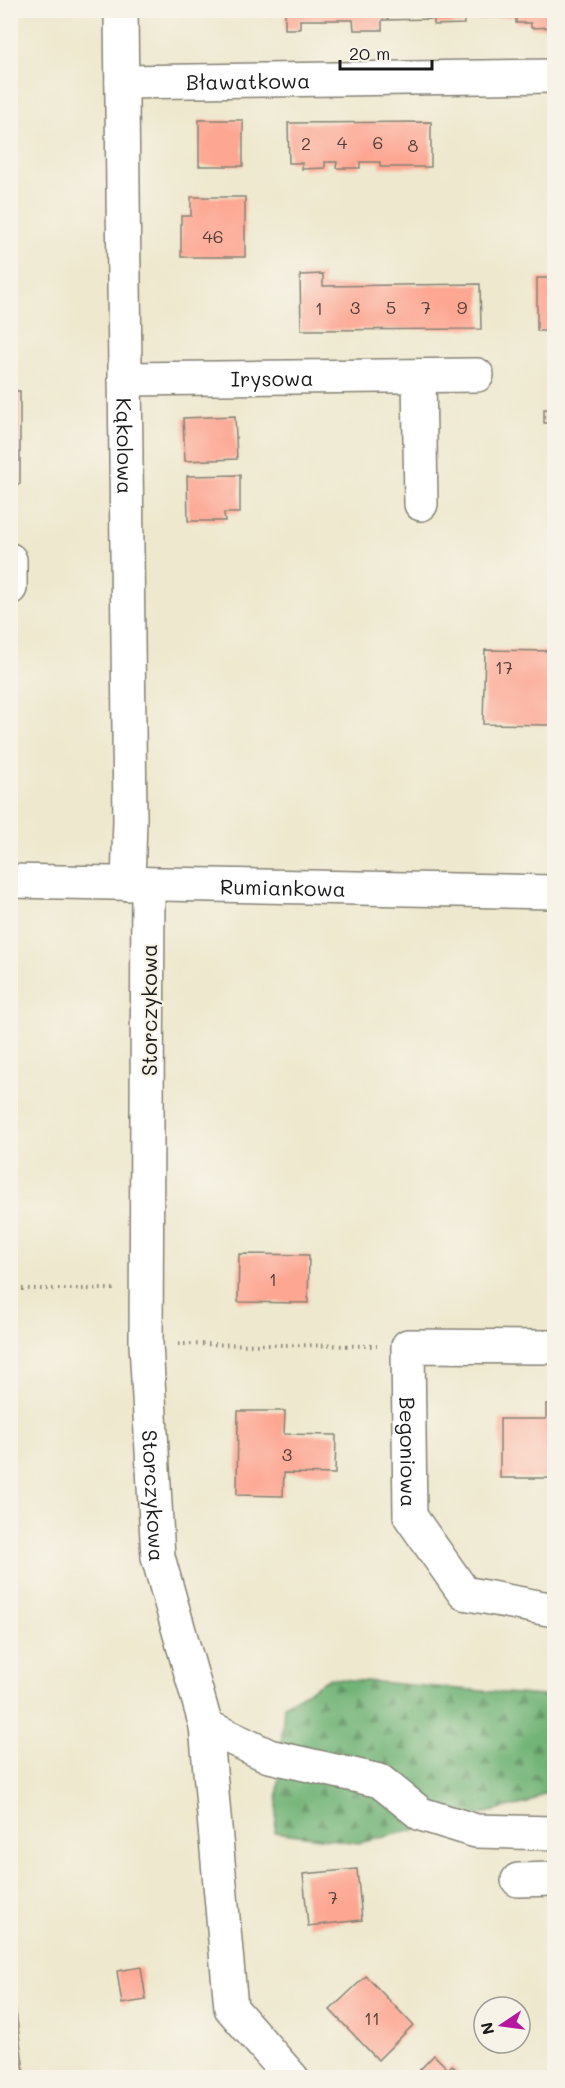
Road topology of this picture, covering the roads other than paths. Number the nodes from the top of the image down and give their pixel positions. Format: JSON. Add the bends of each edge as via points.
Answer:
{"nodes":[{"id":1,"x":121,"y":10,"type":"edge"},
{"id":2,"x":555,"y":76,"type":"edge"},
{"id":3,"x":122,"y":82,"type":"junction"},
{"id":4,"x":477,"y":375,"type":"dead end"},
{"id":5,"x":419,"y":376,"type":"junction"},
{"id":6,"x":125,"y":379,"type":"junction"},
{"id":7,"x":421,"y":504,"type":"dead end"},
{"id":8,"x":10,"y":561,"type":"edge"},
{"id":9,"x":10,"y":588,"type":"edge"},
{"id":10,"x":10,"y":880,"type":"edge"},
{"id":11,"x":138,"y":884,"type":"junction"},
{"id":12,"x":555,"y":892,"type":"edge"},
{"id":13,"x":555,"y":1347,"type":"edge"},
{"id":14,"x":555,"y":1610,"type":"edge"},
{"id":15,"x":206,"y":1726,"type":"junction"},
{"id":16,"x":555,"y":1833,"type":"edge"},
{"id":17,"x":555,"y":1879,"type":"edge"},
{"id":18,"x":518,"y":1880,"type":"dead end"},
{"id":19,"x":292,"y":2078,"type":"edge"}],
"edges":[{"from":1,"to":3,"type":"street","name":"Kąkolowa"},
{"from":2,"to":3,"type":"street","name":"Bławatkowa"},
{"from":3,"to":6,"type":"street","name":"Kąkolowa"},
{"from":4,"to":5,"type":"street","name":"Irysowa"},
{"from":5,"to":6,"type":"street","name":"Irysowa"},
{"from":5,"to":7,"type":"street"},
{"from":6,"to":11,"type":"street","name":"Kąkolowa","via":[[129,809]]},
{"from":8,"to":9,"type":"street"},
{"from":10,"to":11,"type":"street","name":"Rumiankowa"},
{"from":11,"to":12,"type":"street","name":"Rumiankowa"},
{"from":11,"to":15,"type":"street","name":"Storczykowa","via":[[146,1344],[158,1557]]},
{"from":13,"to":14,"type":"street","name":"Begoniowa","via":[[408,1346],[410,1515],[464,1593]]},
{"from":15,"to":16,"type":"street","via":[[269,1756],[380,1781],[421,1814],[476,1831]]},
{"from":15,"to":19,"type":"street","name":"Storczykowa","via":[[231,2008]]},
{"from":17,"to":18,"type":"street"}]}
